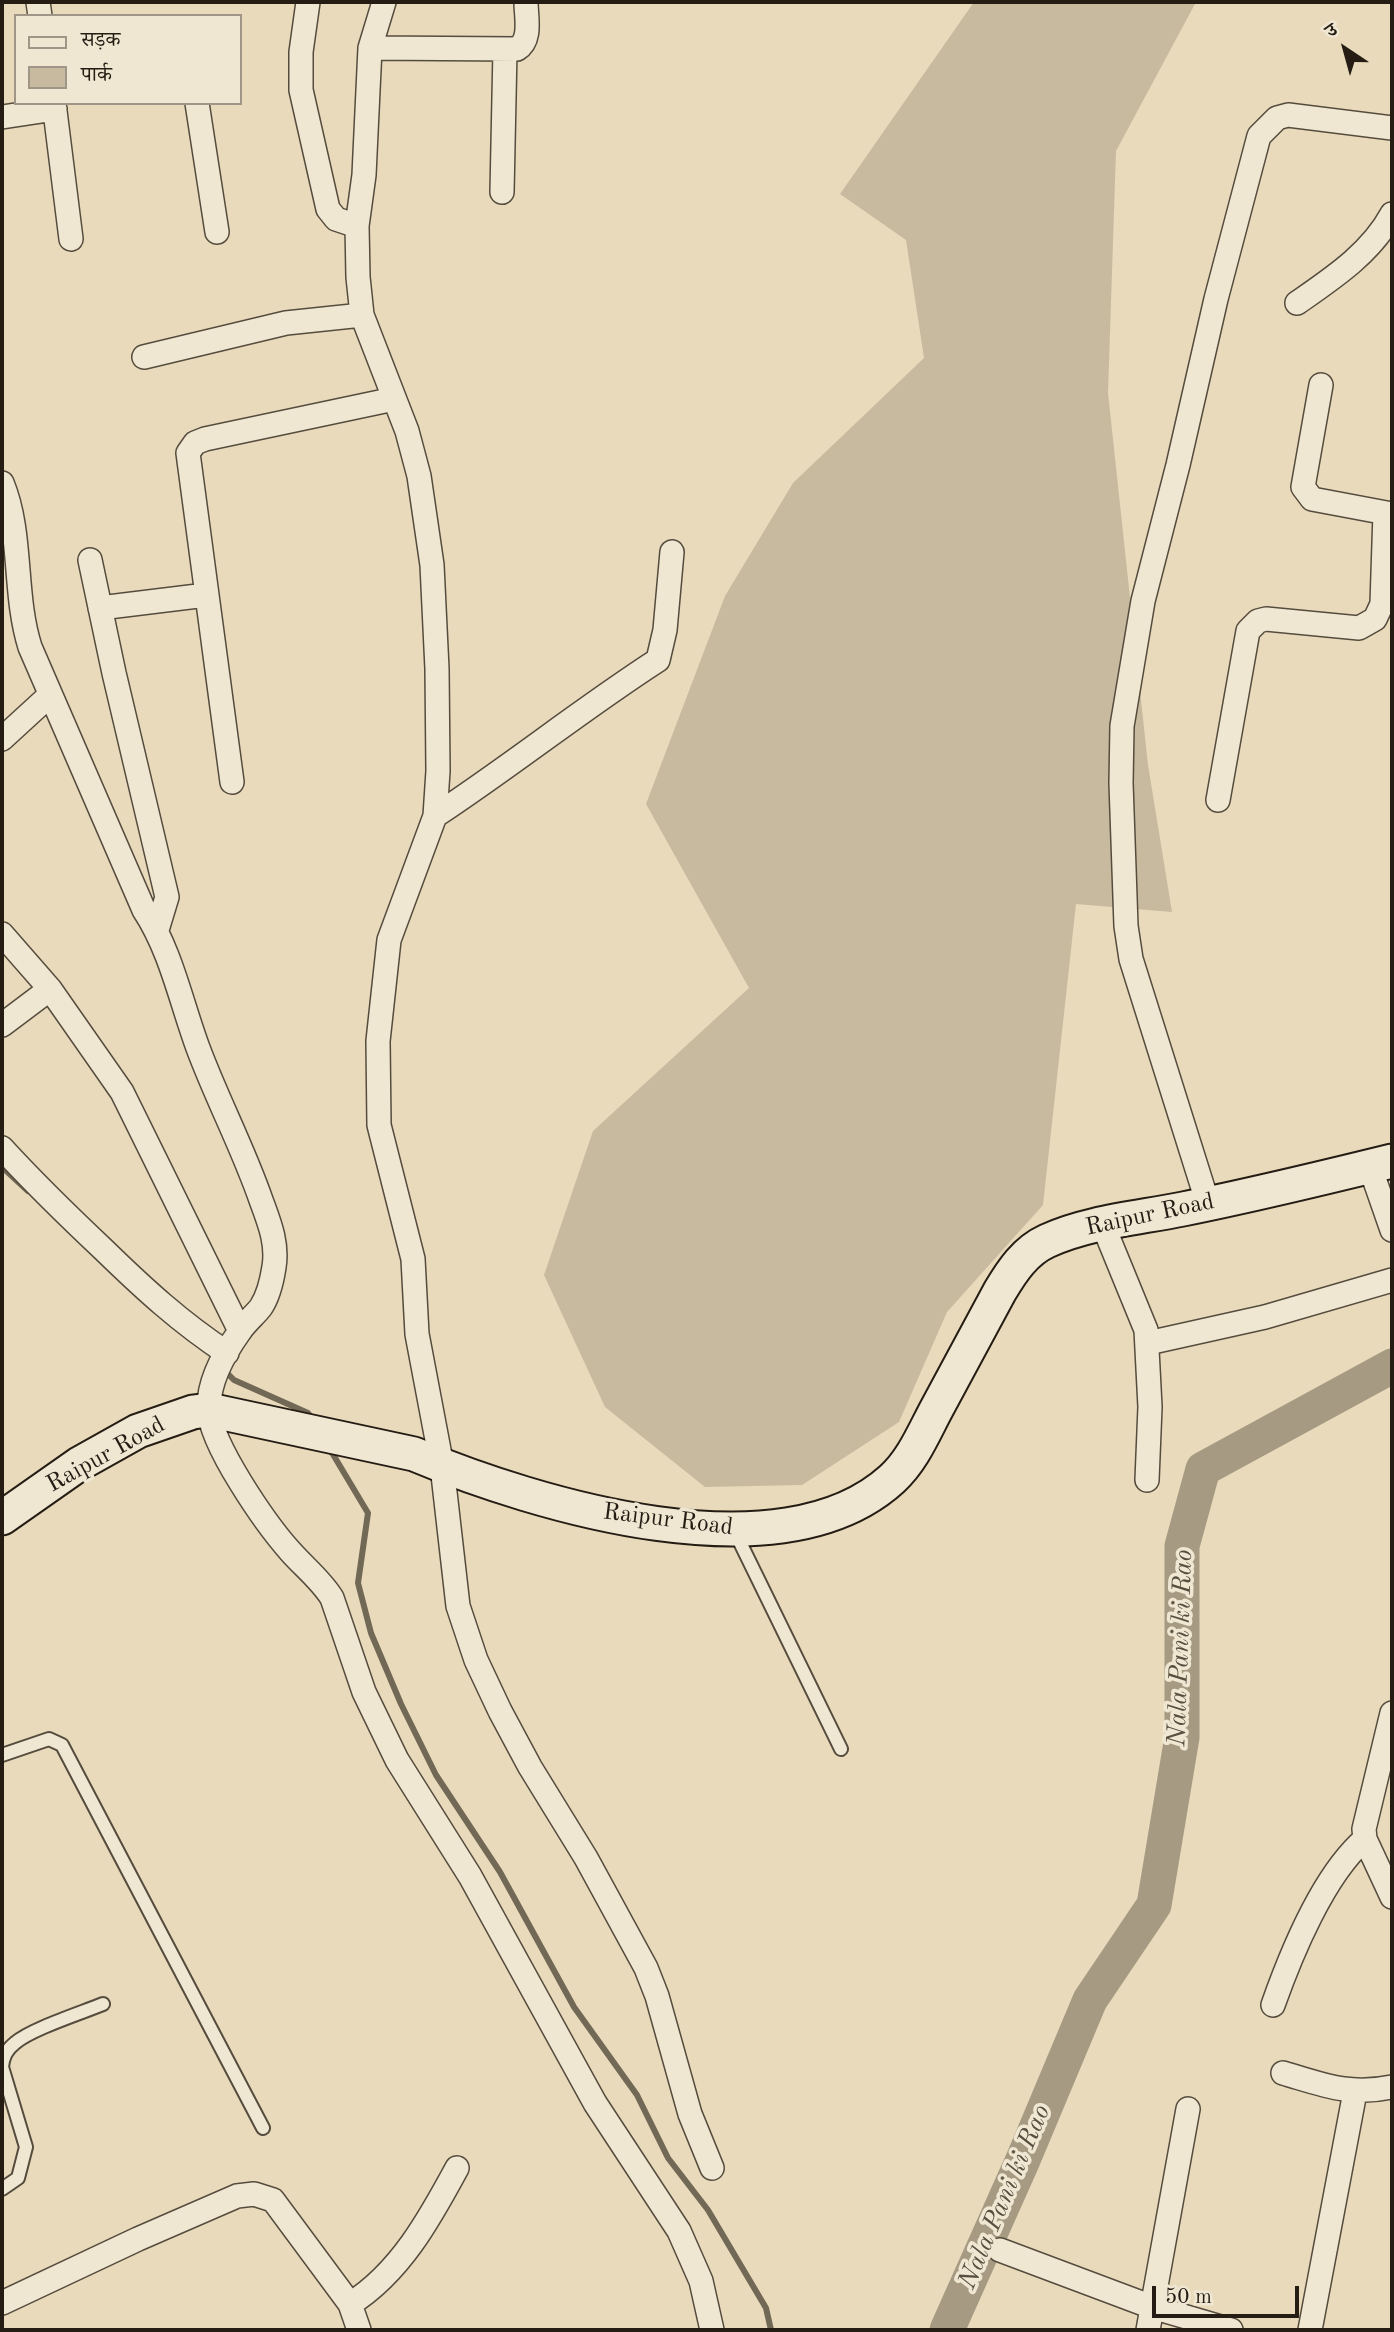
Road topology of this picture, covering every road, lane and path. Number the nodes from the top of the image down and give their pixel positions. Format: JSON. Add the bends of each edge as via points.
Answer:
{"nodes":[{"id":1,"x":309,"y":2,"type":"edge"},
{"id":2,"x":384,"y":2,"type":"edge"},
{"id":3,"x":526,"y":2,"type":"edge"},
{"id":4,"x":370,"y":48,"type":"junction"},
{"id":5,"x":505,"y":50,"type":"junction"},
{"id":6,"x":197,"y":105,"type":"edge"},
{"id":7,"x":54,"y":106,"type":"edge"},
{"id":8,"x":2,"y":117,"type":"edge"},
{"id":9,"x":1392,"y":128,"type":"edge"},
{"id":10,"x":502,"y":192,"type":"dead end"},
{"id":11,"x":1392,"y":214,"type":"edge"},
{"id":12,"x":357,"y":226,"type":"junction"},
{"id":13,"x":217,"y":232,"type":"dead end"},
{"id":14,"x":71,"y":240,"type":"dead end"},
{"id":15,"x":1297,"y":303,"type":"dead end"},
{"id":16,"x":362,"y":315,"type":"junction"},
{"id":17,"x":144,"y":358,"type":"dead end"},
{"id":18,"x":1321,"y":385,"type":"dead end"},
{"id":19,"x":394,"y":399,"type":"junction"},
{"id":20,"x":2,"y":483,"type":"edge"},
{"id":21,"x":1389,"y":514,"type":"edge"},
{"id":22,"x":672,"y":552,"type":"dead end"},
{"id":23,"x":90,"y":560,"type":"dead end"},
{"id":24,"x":206,"y":595,"type":"junction"},
{"id":25,"x":100,"y":608,"type":"junction"},
{"id":26,"x":1384,"y":623,"type":"edge"},
{"id":27,"x":50,"y":695,"type":"junction"},
{"id":28,"x":2,"y":739,"type":"edge"},
{"id":29,"x":232,"y":782,"type":"dead end"},
{"id":30,"x":1218,"y":800,"type":"dead end"},
{"id":31,"x":435,"y":816,"type":"junction"},
{"id":32,"x":157,"y":930,"type":"junction"},
{"id":33,"x":2,"y":934,"type":"edge"},
{"id":34,"x":50,"y":989,"type":"junction"},
{"id":35,"x":2,"y":1026,"type":"edge"},
{"id":36,"x":2,"y":1148,"type":"edge"},
{"id":37,"x":1381,"y":1164,"type":"edge"},
{"id":38,"x":1208,"y":1204,"type":"junction"},
{"id":39,"x":1103,"y":1225,"type":"junction"},
{"id":40,"x":1392,"y":1230,"type":"edge"},
{"id":41,"x":1392,"y":1280,"type":"edge"},
{"id":42,"x":240,"y":1331,"type":"junction"},
{"id":43,"x":1148,"y":1343,"type":"junction"},
{"id":44,"x":222,"y":1363,"type":"junction"},
{"id":45,"x":209,"y":1410,"type":"junction"},
{"id":46,"x":428,"y":1460,"type":"junction"},
{"id":47,"x":1147,"y":1480,"type":"dead end"},
{"id":48,"x":3,"y":1516,"type":"edge"},
{"id":49,"x":734,"y":1529,"type":"junction"},
{"id":50,"x":1392,"y":1713,"type":"edge"},
{"id":51,"x":841,"y":1749,"type":"dead end"},
{"id":52,"x":2,"y":1755,"type":"edge"},
{"id":53,"x":1365,"y":1839,"type":"junction"},
{"id":54,"x":1392,"y":1897,"type":"edge"},
{"id":55,"x":103,"y":2004,"type":"dead end"},
{"id":56,"x":1273,"y":2005,"type":"dead end"},
{"id":57,"x":1283,"y":2073,"type":"dead end"},
{"id":58,"x":1392,"y":2087,"type":"edge"},
{"id":59,"x":1355,"y":2092,"type":"junction"},
{"id":60,"x":1188,"y":2109,"type":"dead end"},
{"id":61,"x":263,"y":2128,"type":"dead end"},
{"id":62,"x":457,"y":2168,"type":"dead end"},
{"id":63,"x":712,"y":2168,"type":"dead end"},
{"id":64,"x":2,"y":2189,"type":"edge"},
{"id":65,"x":1000,"y":2250,"type":"dead end"},
{"id":66,"x":2,"y":2303,"type":"edge"},
{"id":67,"x":350,"y":2304,"type":"junction"},
{"id":68,"x":1152,"y":2307,"type":"junction"},
{"id":69,"x":359,"y":2330,"type":"edge"},
{"id":70,"x":712,"y":2330,"type":"edge"},
{"id":71,"x":1148,"y":2330,"type":"edge"},
{"id":72,"x":1231,"y":2330,"type":"edge"},
{"id":73,"x":1310,"y":2330,"type":"edge"}],
"edges":[{"from":1,"to":12,"type":"street","via":[[299,73],[305,115],[328,209],[336,219]]},
{"from":2,"to":4,"type":"street"},
{"from":3,"to":5,"type":"street","via":[[524,44]]},
{"from":4,"to":5,"type":"street"},
{"from":4,"to":12,"type":"street"},
{"from":5,"to":10,"type":"street"},
{"from":6,"to":13,"type":"street"},
{"from":7,"to":8,"type":"street"},
{"from":7,"to":14,"type":"street"},
{"from":9,"to":38,"type":"street","via":[[1288,115],[1277,118],[1259,136],[1143,601],[1122,726],[1126,926],[1130,959]]},
{"from":11,"to":15,"type":"street","via":[[1356,260]]},
{"from":12,"to":16,"type":"street"},
{"from":16,"to":17,"type":"street","via":[[286,323]]},
{"from":16,"to":19,"type":"street"},
{"from":18,"to":21,"type":"street","via":[[1305,492],[1312,499]]},
{"from":19,"to":24,"type":"street","via":[[205,439],[190,448],[187,461]]},
{"from":19,"to":31,"type":"street","via":[[419,476],[432,565],[437,669]]},
{"from":20,"to":27,"type":"street","via":[[15,540],[25,630]]},
{"from":21,"to":26,"type":"street"},
{"from":22,"to":31,"type":"street","via":[[658,660]]},
{"from":23,"to":25,"type":"street"},
{"from":24,"to":25,"type":"street"},
{"from":24,"to":29,"type":"street"},
{"from":25,"to":32,"type":"street","via":[[167,898]]},
{"from":26,"to":30,"type":"street","via":[[1359,628],[1266,619],[1252,625],[1244,646]]},
{"from":27,"to":28,"type":"street"},
{"from":27,"to":32,"type":"street","via":[[144,910]]},
{"from":31,"to":46,"type":"street","via":[[389,940],[378,1041],[379,1125],[413,1259]]},
{"from":32,"to":42,"type":"street","via":[[198,1049],[251,1169],[274,1239],[274,1268],[267,1295]]},
{"from":33,"to":34,"type":"street"},
{"from":34,"to":35,"type":"street"},
{"from":34,"to":42,"type":"street","via":[[122,1092]]},
{"from":36,"to":44,"type":"street"},
{"from":37,"to":38,"type":"main road","name":"Raipur Road"},
{"from":37,"to":40,"type":"street"},
{"from":38,"to":39,"type":"main road","name":"Raipur Road"},
{"from":39,"to":43,"type":"street"},
{"from":39,"to":49,"type":"main road","name":"Raipur Road","via":[[1045,1242],[1015,1268],[916,1450],[894,1478],[866,1500],[838,1512],[789,1526]]},
{"from":41,"to":43,"type":"street","via":[[1265,1317]]},
{"from":42,"to":44,"type":"street"},
{"from":43,"to":47,"type":"street"},
{"from":44,"to":45,"type":"street"},
{"from":45,"to":46,"type":"main road","name":"Raipur Road"},
{"from":45,"to":48,"type":"main road","name":"Raipur Road","via":[[138,1431],[79,1464]]},
{"from":45,"to":70,"type":"street","via":[[222,1446],[264,1519],[332,1598],[364,1692],[397,1760],[470,1876],[595,2103],[679,2231],[701,2281]]},
{"from":46,"to":49,"type":"main road","name":"Raipur Road","via":[[568,1507],[672,1525]]},
{"from":46,"to":63,"type":"street","via":[[458,1606],[476,1660],[530,1767],[646,1968],[690,2114]]},
{"from":49,"to":51,"type":"lane"},
{"from":50,"to":53,"type":"street","via":[[1365,1819]]},
{"from":52,"to":61,"type":"lane","via":[[49,1739],[62,1745]]},
{"from":53,"to":54,"type":"street"},
{"from":53,"to":56,"type":"street","via":[[1331,1879],[1286,1968]]},
{"from":55,"to":64,"type":"lane","via":[[21,2038],[3,2057],[26,2147],[18,2178]]},
{"from":57,"to":59,"type":"street"},
{"from":58,"to":59,"type":"street"},
{"from":59,"to":73,"type":"street"},
{"from":60,"to":68,"type":"street"},
{"from":62,"to":67,"type":"street","via":[[405,2252],[378,2285]]},
{"from":65,"to":68,"type":"street"},
{"from":66,"to":67,"type":"street","via":[[246,2194],[272,2200]]},
{"from":67,"to":69,"type":"street"},
{"from":68,"to":71,"type":"street"},
{"from":68,"to":72,"type":"street"}]}
